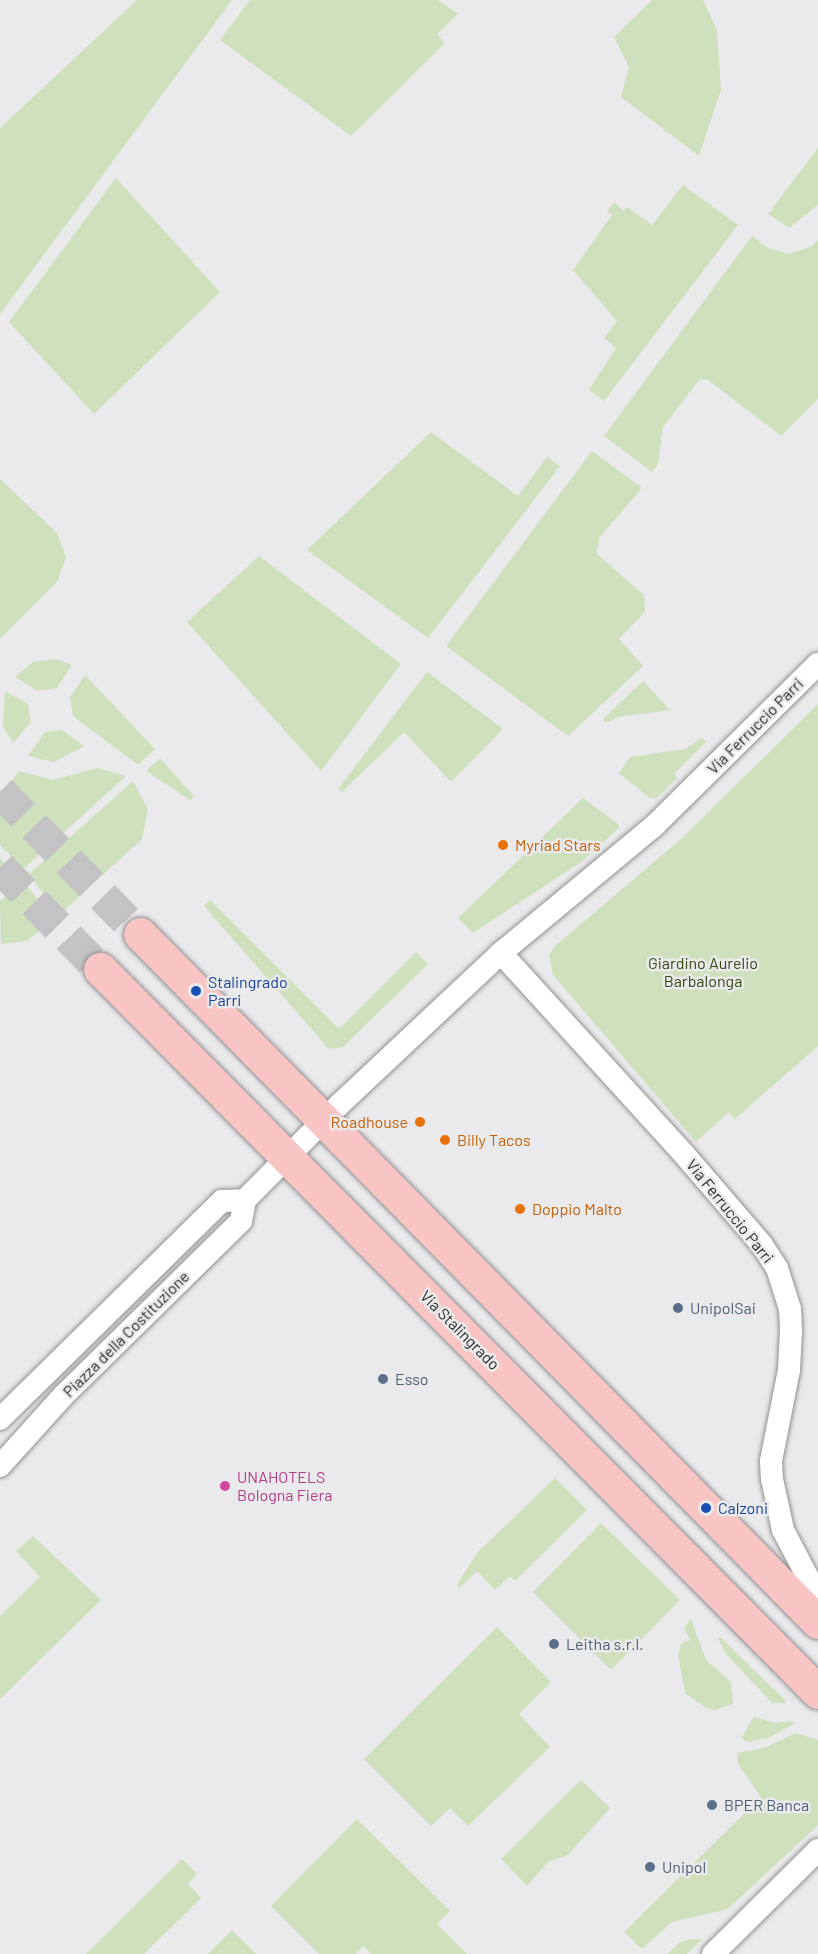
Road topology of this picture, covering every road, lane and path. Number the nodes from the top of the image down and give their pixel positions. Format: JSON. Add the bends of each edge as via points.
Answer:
{"nodes":[{"id":1,"x":818,"y":664,"type":"edge"},
{"id":2,"x":140,"y":934,"type":"tunnel mouth"},
{"id":3,"x":501,"y":952,"type":"junction"},
{"id":4,"x":100,"y":969,"type":"tunnel mouth"},
{"id":5,"x":324,"y":1120,"type":"junction"},
{"id":6,"x":287,"y":1157,"type":"junction"},
{"id":7,"x":245,"y":1200,"type":"junction"},
{"id":8,"x":0,"y":1419,"type":"edge"},
{"id":9,"x":0,"y":1466,"type":"edge"},
{"id":10,"x":818,"y":1598,"type":"edge"},
{"id":11,"x":818,"y":1622,"type":"edge"},
{"id":12,"x":818,"y":1692,"type":"edge"},
{"id":13,"x":818,"y":1850,"type":"edge"},
{"id":14,"x":713,"y":1954,"type":"edge"}],
"edges":[{"from":1,"to":3,"type":"street","name":"Via Ferruccio Parri","via":[[653,827]]},
{"from":2,"to":5,"type":"main road"},
{"from":3,"to":5,"type":"street","name":"Via Ferruccio Parri"},
{"from":3,"to":10,"type":"street","name":"Via Ferruccio Parri","via":[[683,1153],[777,1268],[790,1309],[791,1330],[789,1370],[771,1461],[772,1479],[783,1530]]},
{"from":4,"to":6,"type":"main road","name":"Via Stalingrado"},
{"from":5,"to":6,"type":"street","name":"Piazza della Costituzione"},
{"from":5,"to":11,"type":"main road"},
{"from":6,"to":7,"type":"street","name":"Piazza della Costituzione"},
{"from":6,"to":12,"type":"main road","name":"Via Stalingrado"},
{"from":7,"to":8,"type":"street","name":"Piazza della Costituzione","via":[[222,1201]]},
{"from":7,"to":9,"type":"street","name":"Piazza della Costituzione","via":[[241,1221],[64,1395]]},
{"from":13,"to":14,"type":"street"}]}
